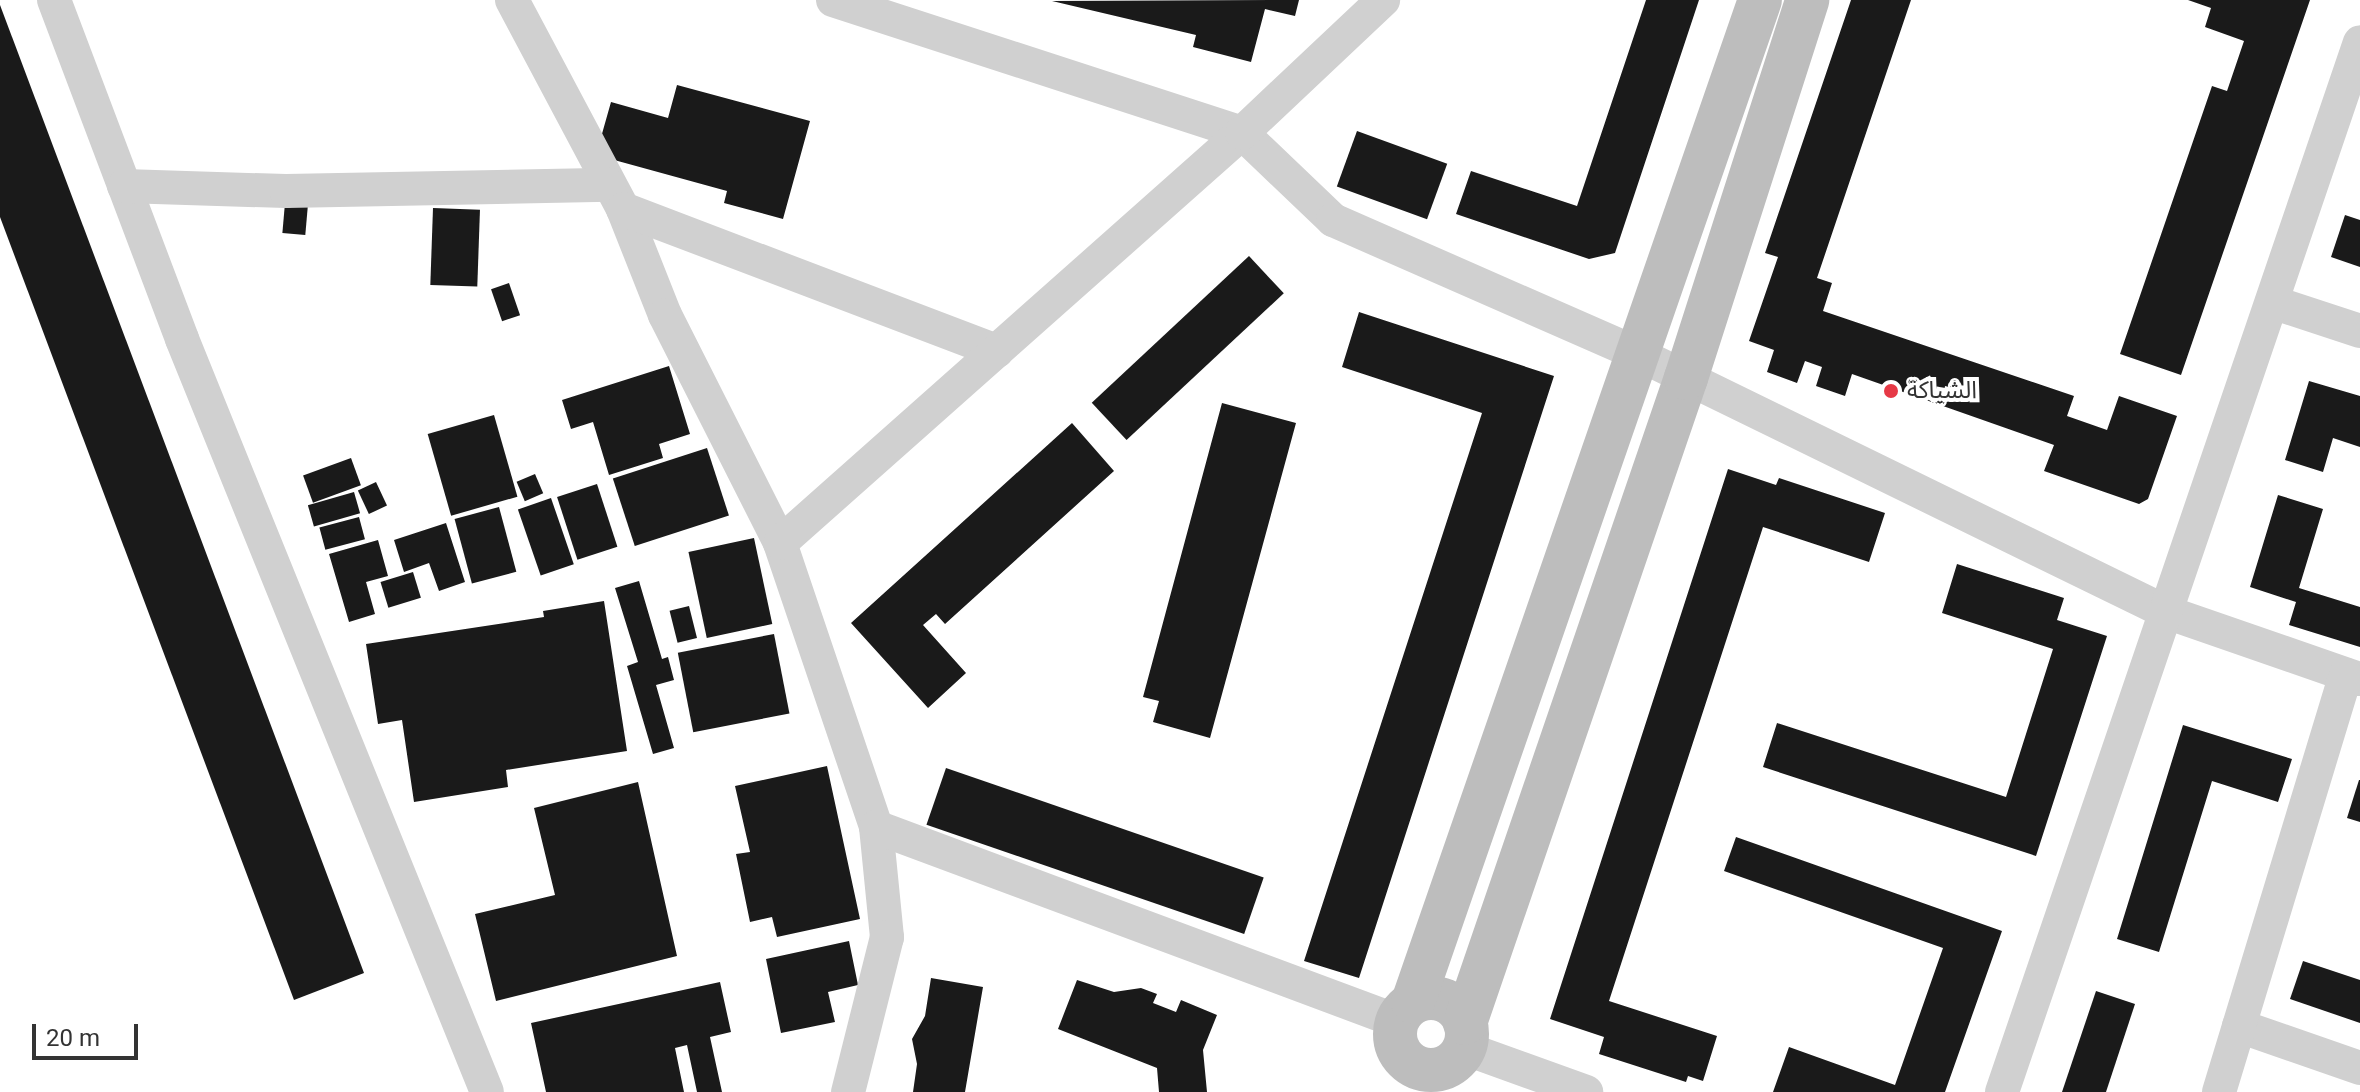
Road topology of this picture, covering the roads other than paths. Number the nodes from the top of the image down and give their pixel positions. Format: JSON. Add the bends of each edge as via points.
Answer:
{"nodes":[{"id":1,"x":54,"y":0,"type":"edge"},
{"id":2,"x":512,"y":0,"type":"edge"},
{"id":3,"x":833,"y":0,"type":"edge"},
{"id":4,"x":1383,"y":0,"type":"edge"},
{"id":5,"x":1760,"y":0,"type":"edge"},
{"id":6,"x":1807,"y":0,"type":"edge"},
{"id":7,"x":884,"y":8,"type":"edge"},
{"id":8,"x":2360,"y":42,"type":"edge"},
{"id":9,"x":1242,"y":133,"type":"junction"},
{"id":10,"x":124,"y":186,"type":"junction"},
{"id":11,"x":616,"y":197,"type":"junction"},
{"id":12,"x":2272,"y":302,"type":"junction"},
{"id":13,"x":2360,"y":331,"type":"edge"},
{"id":14,"x":997,"y":351,"type":"junction"},
{"id":15,"x":1640,"y":355,"type":"junction"},
{"id":16,"x":1686,"y":378,"type":"junction"},
{"id":17,"x":780,"y":543,"type":"junction"},
{"id":18,"x":2166,"y":612,"type":"junction"},
{"id":19,"x":2353,"y":677,"type":"edge"},
{"id":20,"x":876,"y":827,"type":"junction"},
{"id":21,"x":1402,"y":1023,"type":"junction"},
{"id":22,"x":2239,"y":1026,"type":"junction"},
{"id":23,"x":1459,"y":1055,"type":"edge"},
{"id":24,"x":2360,"y":1068,"type":"edge"},
{"id":25,"x":487,"y":1092,"type":"edge"},
{"id":26,"x":848,"y":1092,"type":"edge"},
{"id":27,"x":1388,"y":1092,"type":"edge"},
{"id":28,"x":1586,"y":1092,"type":"edge"},
{"id":29,"x":2002,"y":1092,"type":"edge"},
{"id":30,"x":2219,"y":1092,"type":"edge"}],
"edges":[{"from":1,"to":10,"type":"street"},
{"from":2,"to":11,"type":"street"},
{"from":3,"to":7,"type":"street"},
{"from":4,"to":9,"type":"street"},
{"from":5,"to":15,"type":"street"},
{"from":6,"to":16,"type":"street"},
{"from":7,"to":9,"type":"street"},
{"from":8,"to":12,"type":"street"},
{"from":9,"to":14,"type":"street"},
{"from":9,"to":15,"type":"street","via":[[1333,220]]},
{"from":10,"to":11,"type":"street"},
{"from":10,"to":25,"type":"street"},
{"from":11,"to":14,"type":"street"},
{"from":11,"to":17,"type":"street","via":[[665,315]]},
{"from":12,"to":13,"type":"street"},
{"from":12,"to":18,"type":"street"},
{"from":14,"to":17,"type":"street"},
{"from":15,"to":16,"type":"street"},
{"from":15,"to":21,"type":"street"},
{"from":16,"to":18,"type":"street"},
{"from":16,"to":23,"type":"street"},
{"from":17,"to":20,"type":"street"},
{"from":18,"to":19,"type":"street"},
{"from":18,"to":29,"type":"street"},
{"from":19,"to":22,"type":"street"},
{"from":20,"to":21,"type":"street"},
{"from":20,"to":26,"type":"street","via":[[887,937]]},
{"from":21,"to":23,"type":"street","via":[[1412,1065],[1447,1066]]},
{"from":21,"to":23,"type":"street","via":[[1425,998],[1449,1002]]},
{"from":21,"to":27,"type":"street"},
{"from":22,"to":24,"type":"street"},
{"from":22,"to":30,"type":"street"},
{"from":23,"to":28,"type":"street"}]}
